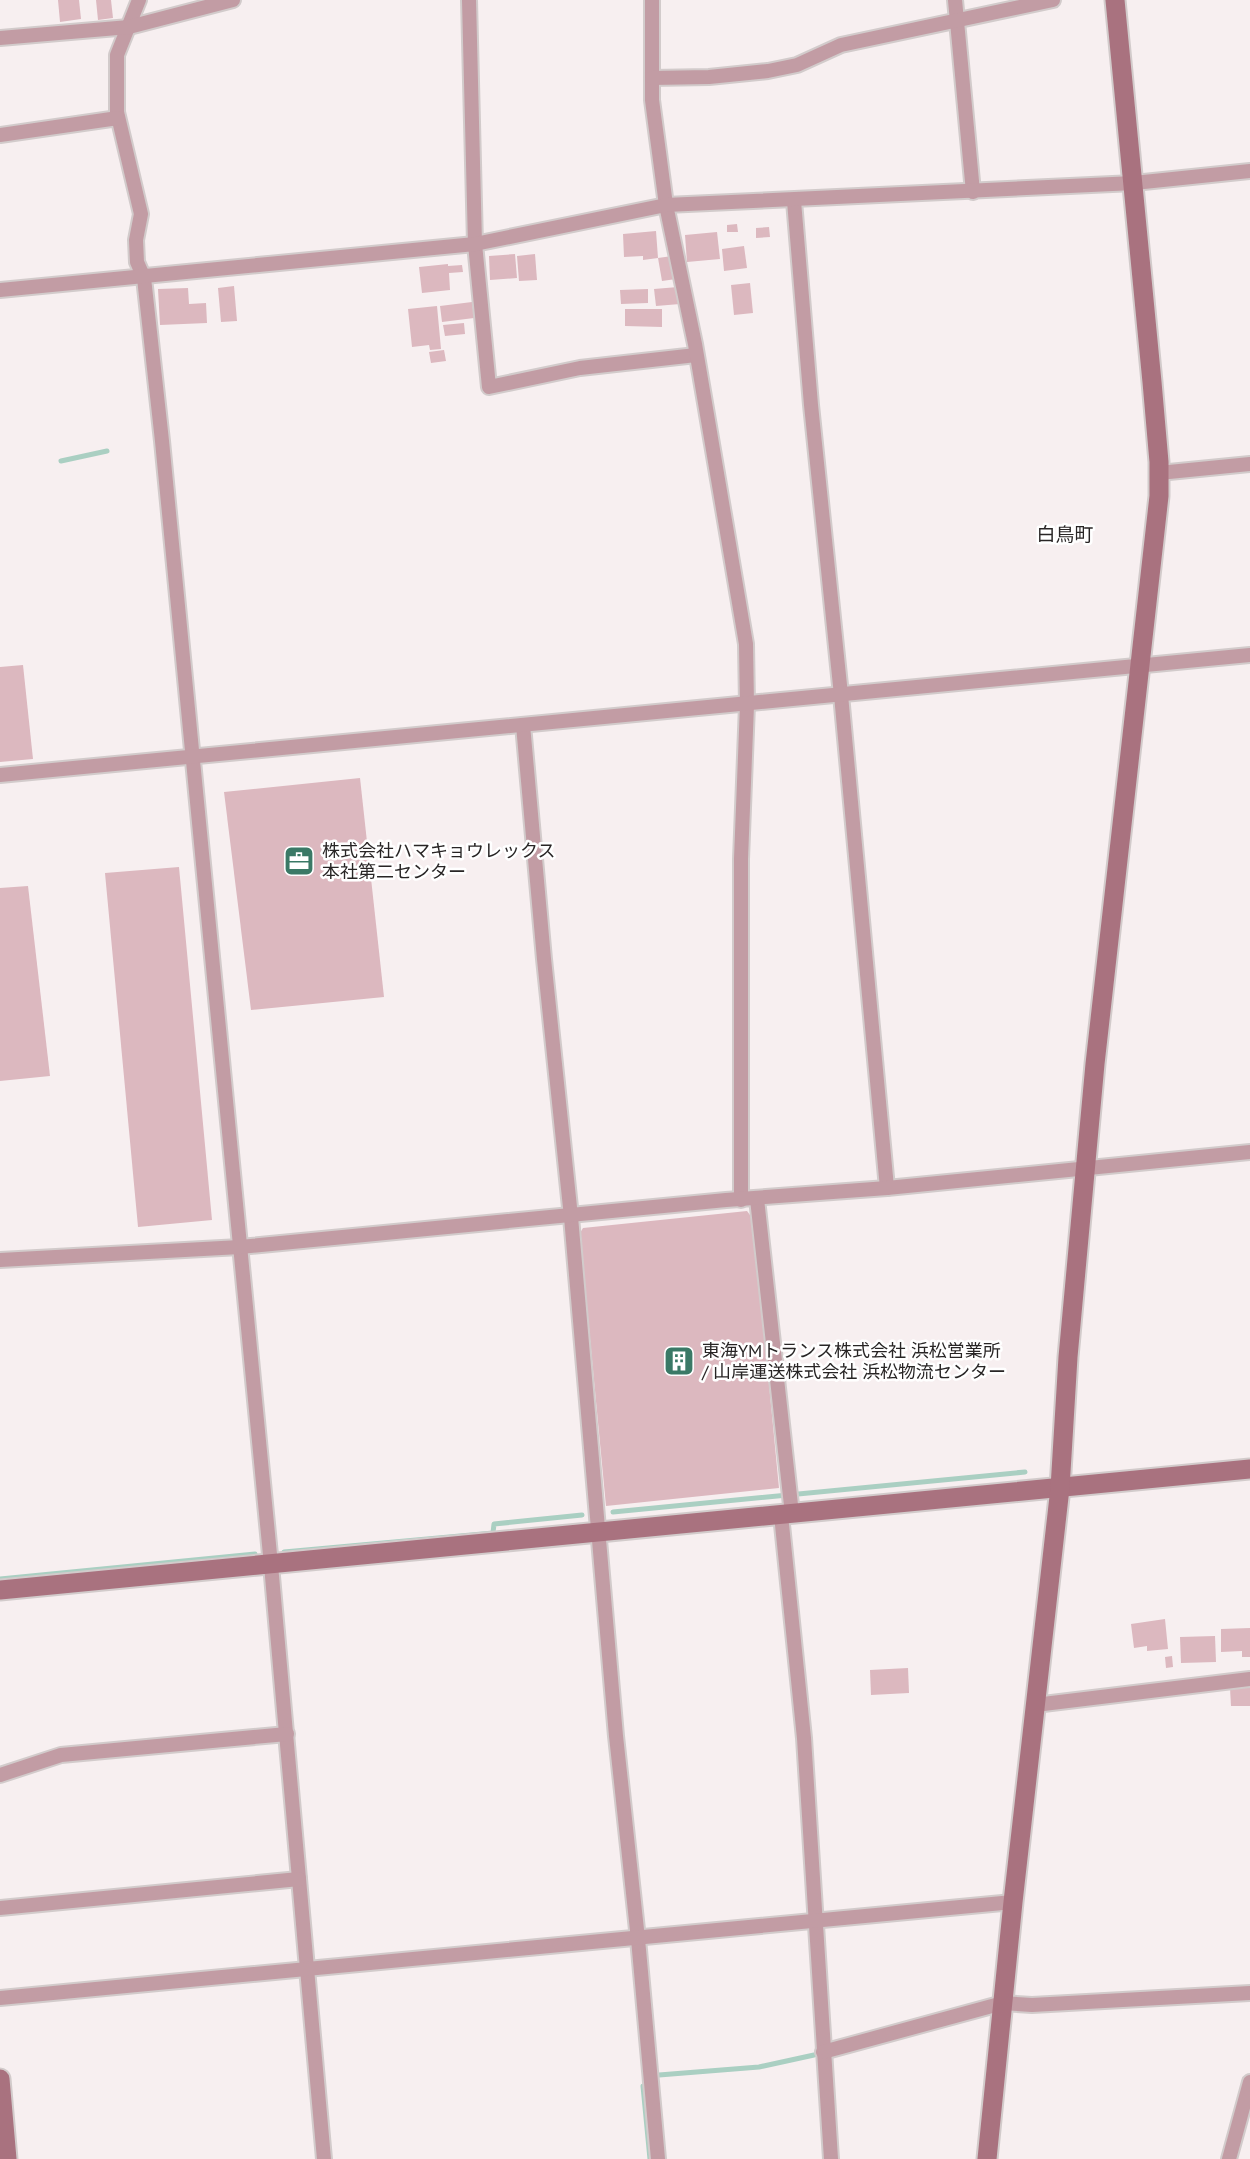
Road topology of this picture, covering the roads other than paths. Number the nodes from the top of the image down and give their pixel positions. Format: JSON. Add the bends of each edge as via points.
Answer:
{"nodes":[{"id":1,"x":139,"y":0,"type":"edge"},
{"id":2,"x":233,"y":0,"type":"edge"},
{"id":3,"x":469,"y":0,"type":"edge"},
{"id":4,"x":652,"y":0,"type":"edge"},
{"id":5,"x":955,"y":0,"type":"edge"},
{"id":6,"x":1053,"y":0,"type":"edge"},
{"id":7,"x":1115,"y":0,"type":"edge"},
{"id":8,"x":957,"y":21,"type":"junction"},
{"id":9,"x":129,"y":27,"type":"junction"},
{"id":10,"x":0,"y":38,"type":"edge"},
{"id":11,"x":652,"y":78,"type":"junction"},
{"id":12,"x":118,"y":118,"type":"junction"},
{"id":13,"x":0,"y":135,"type":"edge"},
{"id":14,"x":1250,"y":172,"type":"edge"},
{"id":15,"x":1134,"y":183,"type":"junction"},
{"id":16,"x":974,"y":192,"type":"junction"},
{"id":17,"x":794,"y":201,"type":"junction"},
{"id":18,"x":666,"y":205,"type":"junction"},
{"id":19,"x":475,"y":244,"type":"junction"},
{"id":20,"x":144,"y":278,"type":"junction"},
{"id":21,"x":0,"y":290,"type":"edge"},
{"id":22,"x":696,"y":355,"type":"junction"},
{"id":23,"x":1250,"y":464,"type":"edge"},
{"id":24,"x":1158,"y":473,"type":"junction"},
{"id":25,"x":1250,"y":655,"type":"edge"},
{"id":26,"x":1138,"y":666,"type":"junction"},
{"id":27,"x":841,"y":695,"type":"junction"},
{"id":28,"x":747,"y":705,"type":"junction"},
{"id":29,"x":523,"y":725,"type":"junction"},
{"id":30,"x":192,"y":756,"type":"junction"},
{"id":31,"x":0,"y":775,"type":"edge"},
{"id":32,"x":1250,"y":1152,"type":"edge"},
{"id":33,"x":1085,"y":1168,"type":"junction"},
{"id":34,"x":887,"y":1188,"type":"junction"},
{"id":35,"x":757,"y":1199,"type":"junction"},
{"id":36,"x":741,"y":1200,"type":"junction"},
{"id":37,"x":572,"y":1217,"type":"junction"},
{"id":38,"x":240,"y":1247,"type":"junction"},
{"id":39,"x":0,"y":1260,"type":"edge"},
{"id":40,"x":1250,"y":1469,"type":"edge"},
{"id":41,"x":1060,"y":1488,"type":"junction"},
{"id":42,"x":788,"y":1504,"type":"junction"},
{"id":43,"x":599,"y":1531,"type":"junction"},
{"id":44,"x":271,"y":1565,"type":"junction"},
{"id":45,"x":0,"y":1590,"type":"edge"},
{"id":46,"x":1250,"y":1679,"type":"edge"},
{"id":47,"x":1035,"y":1705,"type":"junction"},
{"id":48,"x":287,"y":1734,"type":"junction"},
{"id":49,"x":0,"y":1775,"type":"edge"},
{"id":50,"x":299,"y":1879,"type":"junction"},
{"id":51,"x":1013,"y":1902,"type":"junction"},
{"id":52,"x":0,"y":1908,"type":"edge"},
{"id":53,"x":815,"y":1922,"type":"junction"},
{"id":54,"x":638,"y":1939,"type":"junction"},
{"id":55,"x":307,"y":1969,"type":"junction"},
{"id":56,"x":1250,"y":1993,"type":"edge"},
{"id":57,"x":0,"y":1998,"type":"edge"},
{"id":58,"x":1003,"y":2003,"type":"junction"},
{"id":59,"x":823,"y":2052,"type":"junction"},
{"id":60,"x":0,"y":2079,"type":"edge"},
{"id":61,"x":1250,"y":2082,"type":"edge"},
{"id":62,"x":7,"y":2159,"type":"edge"},
{"id":63,"x":324,"y":2159,"type":"edge"},
{"id":64,"x":658,"y":2159,"type":"edge"},
{"id":65,"x":831,"y":2159,"type":"edge"},
{"id":66,"x":987,"y":2159,"type":"edge"},
{"id":67,"x":1229,"y":2159,"type":"edge"}],
"edges":[{"from":1,"to":9,"type":"street"},
{"from":2,"to":9,"type":"street"},
{"from":3,"to":19,"type":"street"},
{"from":4,"to":11,"type":"street"},
{"from":5,"to":8,"type":"street"},
{"from":6,"to":8,"type":"street"},
{"from":7,"to":15,"type":"street"},
{"from":8,"to":11,"type":"street","via":[[841,45],[797,65],[768,71]]},
{"from":8,"to":16,"type":"street"},
{"from":9,"to":10,"type":"street"},
{"from":9,"to":12,"type":"street","via":[[117,55]]},
{"from":11,"to":18,"type":"street"},
{"from":12,"to":13,"type":"street"},
{"from":12,"to":20,"type":"street","via":[[141,214],[137,262]]},
{"from":14,"to":15,"type":"street"},
{"from":15,"to":16,"type":"street"},
{"from":15,"to":24,"type":"street"},
{"from":16,"to":17,"type":"street"},
{"from":17,"to":18,"type":"street"},
{"from":17,"to":27,"type":"street"},
{"from":18,"to":19,"type":"street"},
{"from":18,"to":22,"type":"street"},
{"from":19,"to":20,"type":"street"},
{"from":19,"to":22,"type":"street","via":[[489,387],[580,368]]},
{"from":20,"to":21,"type":"street"},
{"from":20,"to":30,"type":"street"},
{"from":22,"to":28,"type":"street","via":[[746,644]]},
{"from":23,"to":24,"type":"street"},
{"from":24,"to":26,"type":"street"},
{"from":25,"to":26,"type":"street"},
{"from":26,"to":27,"type":"street"},
{"from":26,"to":33,"type":"street"},
{"from":27,"to":28,"type":"street"},
{"from":27,"to":34,"type":"street"},
{"from":28,"to":29,"type":"street"},
{"from":28,"to":36,"type":"street","via":[[741,859]]},
{"from":29,"to":30,"type":"street"},
{"from":29,"to":37,"type":"street"},
{"from":30,"to":31,"type":"street"},
{"from":30,"to":38,"type":"street"},
{"from":32,"to":33,"type":"street"},
{"from":33,"to":34,"type":"street"},
{"from":33,"to":41,"type":"street"},
{"from":34,"to":35,"type":"street"},
{"from":35,"to":36,"type":"street"},
{"from":35,"to":42,"type":"street"},
{"from":36,"to":37,"type":"street"},
{"from":37,"to":38,"type":"street"},
{"from":37,"to":43,"type":"street"},
{"from":38,"to":39,"type":"street"},
{"from":38,"to":44,"type":"street"},
{"from":40,"to":41,"type":"street"},
{"from":41,"to":42,"type":"street"},
{"from":41,"to":47,"type":"street"},
{"from":42,"to":43,"type":"street"},
{"from":42,"to":53,"type":"street"},
{"from":43,"to":44,"type":"street"},
{"from":43,"to":54,"type":"street"},
{"from":44,"to":45,"type":"street"},
{"from":44,"to":48,"type":"street"},
{"from":46,"to":47,"type":"street"},
{"from":47,"to":51,"type":"street"},
{"from":48,"to":49,"type":"street","via":[[61,1755]]},
{"from":48,"to":50,"type":"street"},
{"from":50,"to":52,"type":"street"},
{"from":50,"to":55,"type":"street"},
{"from":51,"to":53,"type":"street"},
{"from":51,"to":58,"type":"street"},
{"from":53,"to":54,"type":"street"},
{"from":53,"to":59,"type":"street"},
{"from":54,"to":55,"type":"street"},
{"from":54,"to":64,"type":"street"},
{"from":55,"to":57,"type":"street"},
{"from":55,"to":63,"type":"street"},
{"from":56,"to":58,"type":"street"},
{"from":58,"to":59,"type":"street"},
{"from":58,"to":66,"type":"street"},
{"from":59,"to":65,"type":"street"},
{"from":60,"to":62,"type":"street"},
{"from":61,"to":67,"type":"street"}]}
